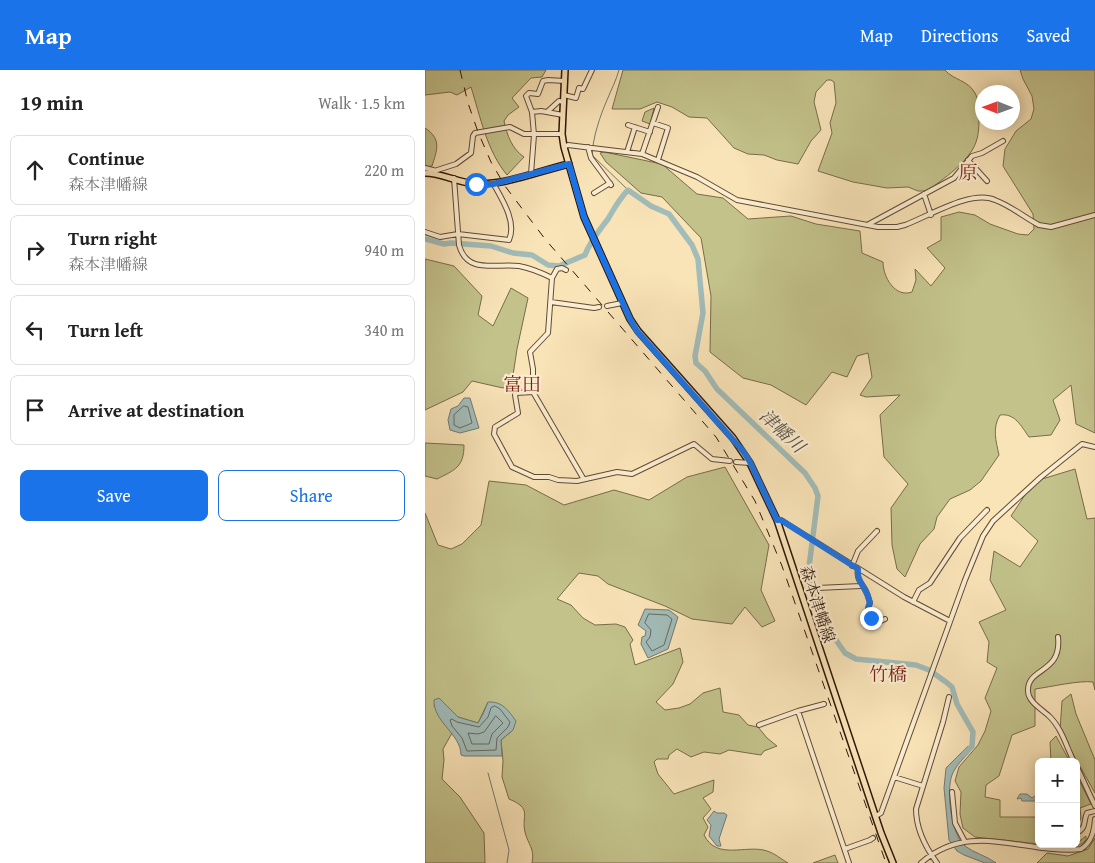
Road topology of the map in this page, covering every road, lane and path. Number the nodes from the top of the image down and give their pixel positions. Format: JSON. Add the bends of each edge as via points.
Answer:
{"nodes":[{"id":1,"x":565,"y":70,"type":"edge"},
{"id":2,"x":592,"y":70,"type":"edge"},
{"id":3,"x":565,"y":81,"type":"junction"},
{"id":4,"x":565,"y":95,"type":"junction"},
{"id":5,"x":564,"y":102,"type":"junction"},
{"id":6,"x":658,"y":107,"type":"dead end"},
{"id":7,"x":532,"y":112,"type":"junction"},
{"id":8,"x":547,"y":112,"type":"junction"},
{"id":9,"x":563,"y":115,"type":"junction"},
{"id":10,"x":653,"y":123,"type":"junction"},
{"id":11,"x":628,"y":125,"type":"dead end"},
{"id":12,"x":635,"y":127,"type":"junction"},
{"id":13,"x":650,"y":132,"type":"junction"},
{"id":14,"x":562,"y":134,"type":"junction"},
{"id":15,"x":534,"y":135,"type":"junction"},
{"id":16,"x":1003,"y":141,"type":"dead end"},
{"id":17,"x":564,"y":147,"type":"junction"},
{"id":18,"x":591,"y":147,"type":"junction"},
{"id":19,"x":627,"y":152,"type":"junction"},
{"id":20,"x":643,"y":154,"type":"junction"},
{"id":21,"x":658,"y":160,"type":"junction"},
{"id":22,"x":968,"y":160,"type":"junction"},
{"id":23,"x":569,"y":164,"type":"junction"},
{"id":24,"x":428,"y":171,"type":"edge"},
{"id":25,"x":531,"y":174,"type":"junction"},
{"id":26,"x":454,"y":178,"type":"junction"},
{"id":27,"x":987,"y":181,"type":"dead end"},
{"id":28,"x":493,"y":184,"type":"junction"},
{"id":29,"x":594,"y":194,"type":"dead end"},
{"id":30,"x":924,"y":194,"type":"junction"},
{"id":31,"x":931,"y":215,"type":"junction"},
{"id":32,"x":1095,"y":216,"type":"edge"},
{"id":33,"x":868,"y":225,"type":"junction"},
{"id":34,"x":425,"y":232,"type":"edge"},
{"id":35,"x":458,"y":236,"type":"junction"},
{"id":36,"x":567,"y":270,"type":"dead end"},
{"id":37,"x":552,"y":278,"type":"junction"},
{"id":38,"x":551,"y":302,"type":"junction"},
{"id":39,"x":622,"y":303,"type":"junction"},
{"id":40,"x":607,"y":306,"type":"dead end"},
{"id":41,"x":599,"y":307,"type":"dead end"},
{"id":42,"x":533,"y":392,"type":"junction"},
{"id":43,"x":1095,"y":447,"type":"edge"},
{"id":44,"x":730,"y":461,"type":"dead end"},
{"id":45,"x":736,"y":462,"type":"dead end"},
{"id":46,"x":750,"y":462,"type":"junction"},
{"id":47,"x":583,"y":478,"type":"junction"},
{"id":48,"x":987,"y":510,"type":"dead end"},
{"id":49,"x":777,"y":520,"type":"junction"},
{"id":50,"x":877,"y":531,"type":"dead end"},
{"id":51,"x":853,"y":566,"type":"junction"},
{"id":52,"x":858,"y":569,"type":"junction"},
{"id":53,"x":861,"y":586,"type":"junction"},
{"id":54,"x":817,"y":588,"type":"dead end"},
{"id":55,"x":913,"y":602,"type":"junction"},
{"id":56,"x":885,"y":619,"type":"dead end"},
{"id":57,"x":950,"y":621,"type":"junction"},
{"id":58,"x":1058,"y":637,"type":"dead end"},
{"id":59,"x":949,"y":697,"type":"dead end"},
{"id":60,"x":824,"y":704,"type":"dead end"},
{"id":61,"x":798,"y":711,"type":"junction"},
{"id":62,"x":759,"y":725,"type":"dead end"},
{"id":63,"x":1072,"y":758,"type":"edge"},
{"id":64,"x":1080,"y":774,"type":"edge"},
{"id":65,"x":894,"y":777,"type":"junction"},
{"id":66,"x":923,"y":786,"type":"junction"},
{"id":67,"x":952,"y":792,"type":"dead end"},
{"id":68,"x":1095,"y":806,"type":"edge"},
{"id":69,"x":1095,"y":811,"type":"edge"},
{"id":70,"x":876,"y":816,"type":"junction"},
{"id":71,"x":1095,"y":820,"type":"edge"},
{"id":72,"x":1080,"y":831,"type":"edge"},
{"id":73,"x":873,"y":838,"type":"dead end"},
{"id":74,"x":965,"y":842,"type":"junction"},
{"id":75,"x":845,"y":849,"type":"junction"},
{"id":76,"x":931,"y":855,"type":"junction"},
{"id":77,"x":849,"y":863,"type":"edge"},
{"id":78,"x":893,"y":863,"type":"edge"},
{"id":79,"x":921,"y":863,"type":"edge"},
{"id":80,"x":937,"y":863,"type":"edge"}],
"edges":[{"from":1,"to":3,"type":"main road","name":"森本津幡線"},
{"from":2,"to":4,"type":"street","via":[[576,98]]},
{"from":3,"to":4,"type":"main road","name":"森本津幡線"},
{"from":3,"to":7,"type":"street","via":[[543,81],[538,94],[527,95]]},
{"from":4,"to":5,"type":"main road","name":"森本津幡線"},
{"from":5,"to":8,"type":"street","via":[[559,101]]},
{"from":5,"to":9,"type":"main road","name":"森本津幡線"},
{"from":6,"to":10,"type":"street"},
{"from":7,"to":8,"type":"street"},
{"from":7,"to":15,"type":"street"},
{"from":8,"to":9,"type":"street"},
{"from":9,"to":14,"type":"main road","name":"森本津幡線"},
{"from":10,"to":13,"type":"street"},
{"from":10,"to":21,"type":"street","via":[[668,128]]},
{"from":11,"to":12,"type":"street"},
{"from":12,"to":13,"type":"street"},
{"from":12,"to":19,"type":"street"},
{"from":13,"to":20,"type":"street"},
{"from":14,"to":15,"type":"street"},
{"from":14,"to":17,"type":"main road","name":"森本津幡線"},
{"from":15,"to":24,"type":"street","via":[[522,134],[510,127],[475,133],[471,153],[465,158],[456,164]]},
{"from":15,"to":25,"type":"street"},
{"from":16,"to":22,"type":"street"},
{"from":17,"to":18,"type":"street"},
{"from":17,"to":23,"type":"main road","name":"森本津幡線"},
{"from":18,"to":19,"type":"street"},
{"from":18,"to":29,"type":"street","via":[[591,158],[611,184]]},
{"from":19,"to":20,"type":"street"},
{"from":20,"to":21,"type":"street"},
{"from":21,"to":33,"type":"street","via":[[737,200]]},
{"from":22,"to":27,"type":"street"},
{"from":22,"to":30,"type":"street","via":[[954,178]]},
{"from":23,"to":25,"type":"main road"},
{"from":23,"to":39,"type":"main road","name":"森本津幡線","via":[[584,217]]},
{"from":24,"to":26,"type":"main road"},
{"from":25,"to":28,"type":"main road"},
{"from":26,"to":28,"type":"main road","via":[[476,184]]},
{"from":26,"to":35,"type":"street"},
{"from":28,"to":35,"type":"street","via":[[509,211],[511,240]]},
{"from":30,"to":31,"type":"street"},
{"from":30,"to":33,"type":"street"},
{"from":31,"to":32,"type":"street","via":[[972,197],[986,197],[1045,227]]},
{"from":31,"to":33,"type":"street","via":[[897,227]]},
{"from":34,"to":35,"type":"street","via":[[440,237]]},
{"from":35,"to":37,"type":"street","via":[[460,252],[466,260],[478,266],[520,267]]},
{"from":36,"to":37,"type":"street","via":[[557,269]]},
{"from":37,"to":38,"type":"street"},
{"from":38,"to":41,"type":"street"},
{"from":38,"to":42,"type":"street","via":[[548,333],[530,352]]},
{"from":39,"to":40,"type":"street"},
{"from":39,"to":46,"type":"main road","name":"森本津幡線","via":[[637,331],[733,438]]},
{"from":42,"to":47,"type":"street"},
{"from":42,"to":47,"type":"street","via":[[516,393],[518,413],[495,427],[494,434],[512,467],[534,477],[577,481]]},
{"from":43,"to":57,"type":"street","via":[[1082,444],[993,522],[979,545]]},
{"from":44,"to":47,"type":"street","via":[[712,459],[694,444],[632,474],[617,472]]},
{"from":45,"to":46,"type":"street"},
{"from":46,"to":49,"type":"main road","name":"森本津幡線"},
{"from":48,"to":55,"type":"street","via":[[959,538],[930,583],[919,590]]},
{"from":49,"to":51,"type":"street"},
{"from":49,"to":70,"type":"main road","name":"森本津幡線"},
{"from":50,"to":51,"type":"street","via":[[858,551]]},
{"from":51,"to":52,"type":"street"},
{"from":52,"to":53,"type":"street"},
{"from":52,"to":55,"type":"street"},
{"from":53,"to":54,"type":"street"},
{"from":53,"to":56,"type":"street","via":[[870,603],[868,614],[872,625]]},
{"from":55,"to":57,"type":"street"},
{"from":57,"to":65,"type":"street"},
{"from":58,"to":63,"type":"street","via":[[1057,657],[1030,681],[1028,691],[1032,701],[1055,722]]},
{"from":59,"to":66,"type":"street"},
{"from":60,"to":61,"type":"street"},
{"from":61,"to":62,"type":"street"},
{"from":61,"to":75,"type":"street"},
{"from":64,"to":68,"type":"street"},
{"from":65,"to":66,"type":"street"},
{"from":65,"to":70,"type":"street","via":[[881,814]]},
{"from":66,"to":76,"type":"street","via":[[916,815]]},
{"from":67,"to":74,"type":"street","via":[[955,823]]},
{"from":69,"to":72,"type":"street","via":[[1087,813],[1086,824]]},
{"from":70,"to":78,"type":"main road","name":"森本津幡線"},
{"from":71,"to":74,"type":"street","via":[[1090,840],[1076,850],[976,840]]},
{"from":73,"to":75,"type":"street"},
{"from":74,"to":76,"type":"street","via":[[945,846]]},
{"from":75,"to":77,"type":"street"},
{"from":76,"to":79,"type":"street"},
{"from":76,"to":80,"type":"street"}]}
